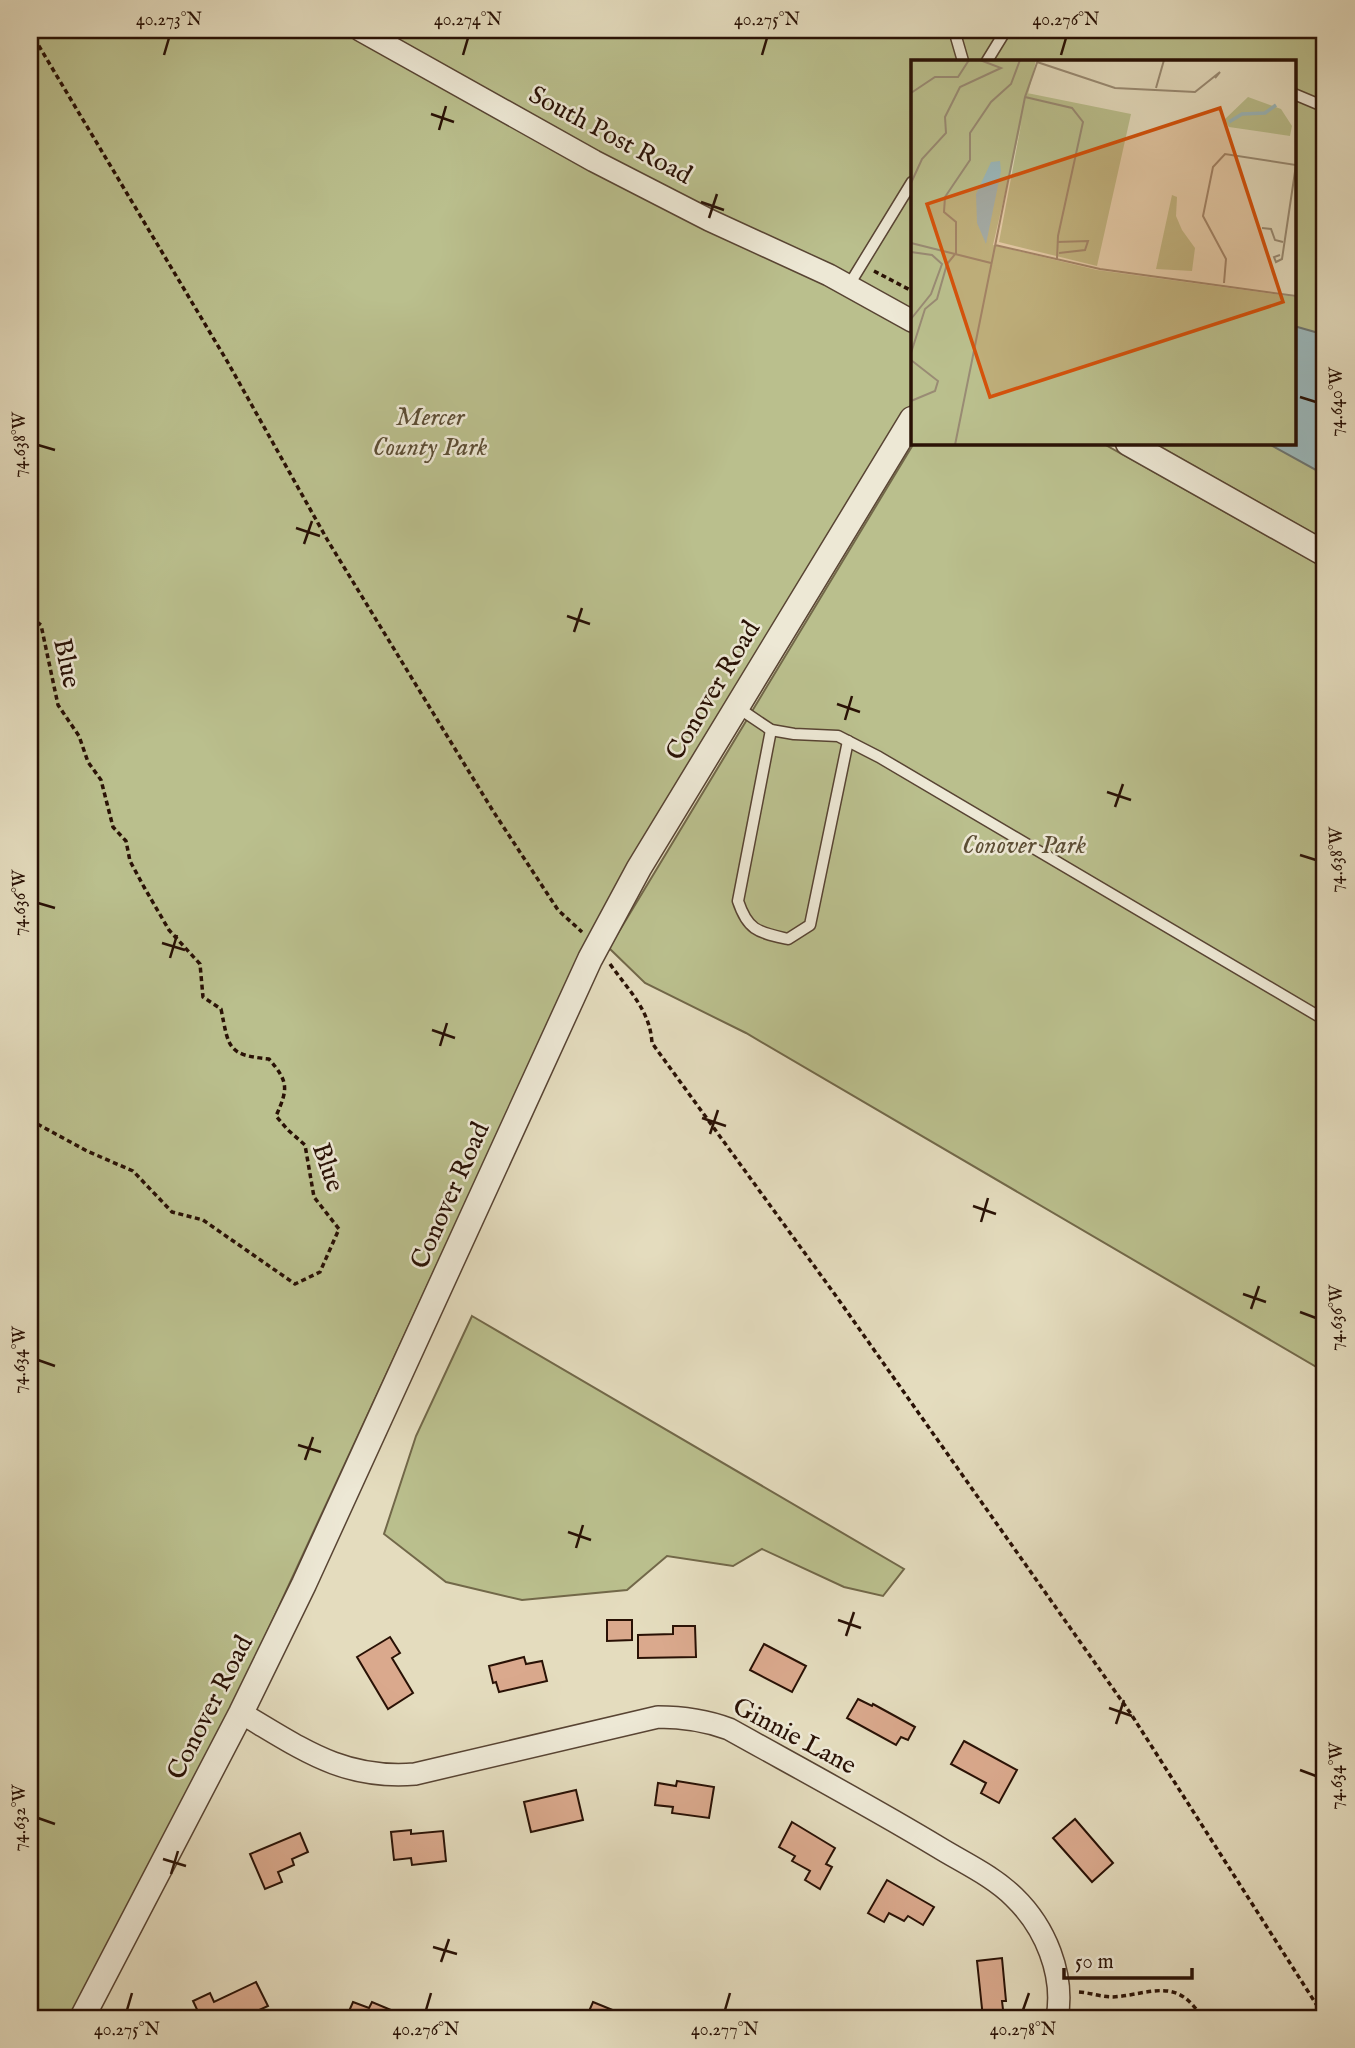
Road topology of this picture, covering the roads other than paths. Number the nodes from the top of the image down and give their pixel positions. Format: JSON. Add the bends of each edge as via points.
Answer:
{"nodes":[{"id":1,"x":360,"y":30,"type":"edge"},
{"id":2,"x":954,"y":30,"type":"edge"},
{"id":3,"x":1006,"y":30,"type":"edge"},
{"id":4,"x":963,"y":60,"type":"edge"},
{"id":5,"x":987,"y":60,"type":"edge"},
{"id":6,"x":1296,"y":95,"type":"edge"},
{"id":7,"x":1325,"y":107,"type":"edge"},
{"id":8,"x":911,"y":184,"type":"edge"},
{"id":9,"x":849,"y":285,"type":"junction"},
{"id":10,"x":911,"y":320,"type":"edge"},
{"id":11,"x":911,"y":421,"type":"edge"},
{"id":12,"x":1130,"y":444,"type":"edge"},
{"id":13,"x":1325,"y":554,"type":"edge"},
{"id":14,"x":737,"y":706,"type":"junction"},
{"id":15,"x":771,"y":730,"type":"junction"},
{"id":16,"x":848,"y":741,"type":"junction"},
{"id":17,"x":1325,"y":1020,"type":"edge"},
{"id":18,"x":241,"y":1713,"type":"junction"},
{"id":19,"x":82,"y":2018,"type":"edge"},
{"id":20,"x":1057,"y":2018,"type":"edge"}],
"edges":[{"from":1,"to":9,"type":"street","name":"South Post Road","via":[[594,161]]},
{"from":2,"to":4,"type":"lane"},
{"from":3,"to":5,"type":"lane"},
{"from":6,"to":7,"type":"lane"},
{"from":8,"to":9,"type":"lane"},
{"from":9,"to":10,"type":"street","name":"South Post Road"},
{"from":11,"to":14,"type":"street","name":"Conover Road"},
{"from":12,"to":13,"type":"street"},
{"from":14,"to":15,"type":"lane"},
{"from":14,"to":18,"type":"street","name":"Conover Road","via":[[597,945],[351,1485]]},
{"from":15,"to":16,"type":"lane","via":[[838,736]]},
{"from":15,"to":16,"type":"lane","via":[[738,901],[745,920],[763,934],[788,939],[810,925]]},
{"from":16,"to":17,"type":"lane"},
{"from":18,"to":19,"type":"street","name":"Conover Road"},
{"from":18,"to":20,"type":"street","name":"Ginnie Lane","via":[[339,1767],[391,1776],[658,1717],[706,1720],[729,1728],[998,1883],[1014,1897],[1048,1944],[1058,1992]]}]}
